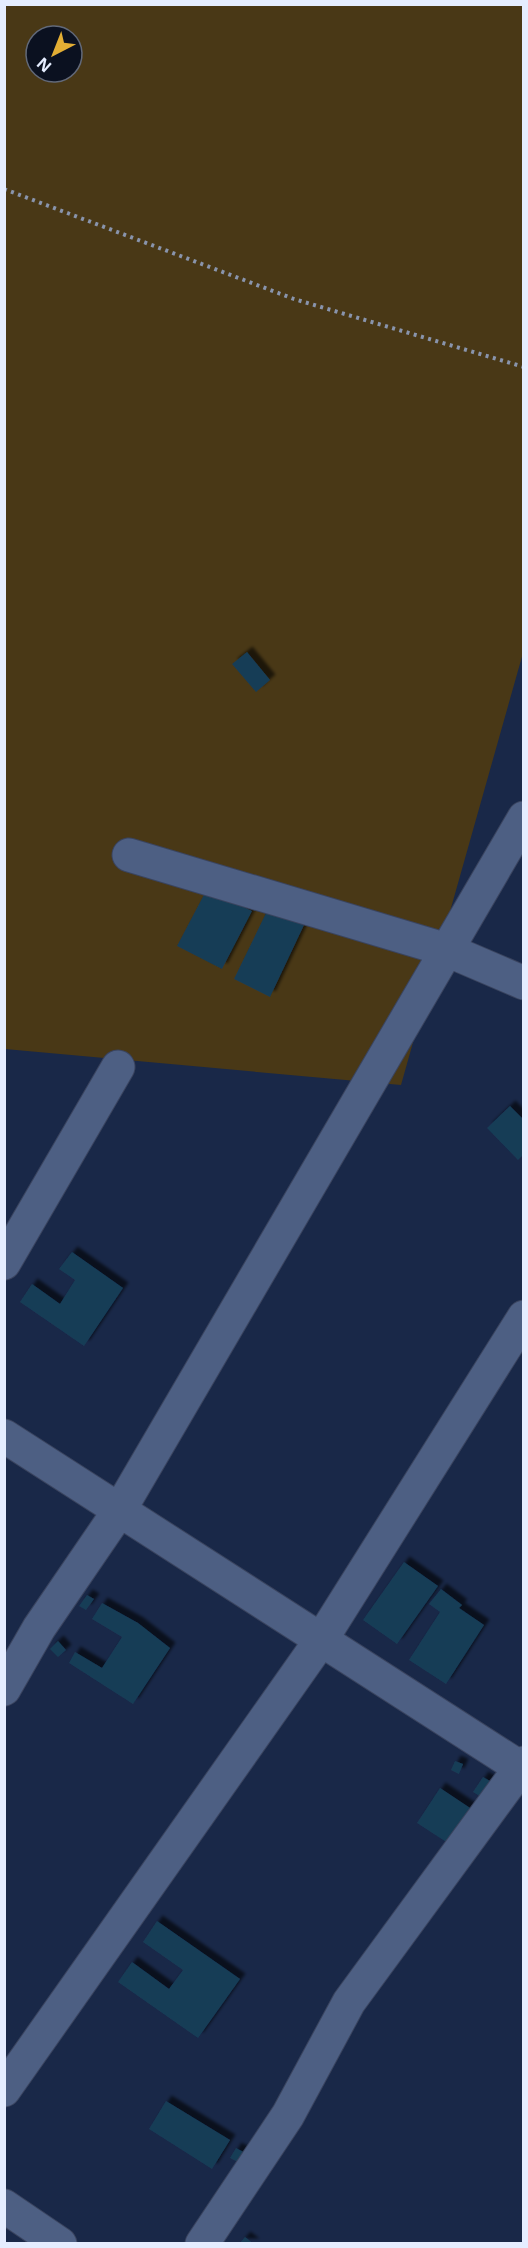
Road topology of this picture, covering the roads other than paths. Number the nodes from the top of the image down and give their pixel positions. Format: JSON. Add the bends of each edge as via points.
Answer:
{"nodes":[{"id":1,"x":524,"y":818,"type":"edge"},
{"id":2,"x":129,"y":855,"type":"dead end"},
{"id":3,"x":447,"y":950,"type":"junction"},
{"id":4,"x":524,"y":983,"type":"edge"},
{"id":5,"x":118,"y":1066,"type":"dead end"},
{"id":6,"x":4,"y":1263,"type":"edge"},
{"id":7,"x":524,"y":1317,"type":"edge"},
{"id":8,"x":4,"y":1436,"type":"edge"},
{"id":9,"x":119,"y":1511,"type":"junction"},
{"id":10,"x":321,"y":1640,"type":"junction"},
{"id":11,"x":4,"y":1689,"type":"edge"},
{"id":12,"x":522,"y":1767,"type":"edge"},
{"id":13,"x":4,"y":2090,"type":"edge"},
{"id":14,"x":4,"y":2206,"type":"edge"},
{"id":15,"x":60,"y":2244,"type":"edge"},
{"id":16,"x":202,"y":2244,"type":"edge"}],
"edges":[{"from":1,"to":3,"type":"street"},
{"from":2,"to":3,"type":"street"},
{"from":3,"to":4,"type":"street"},
{"from":3,"to":9,"type":"street"},
{"from":5,"to":6,"type":"street"},
{"from":7,"to":10,"type":"street"},
{"from":8,"to":9,"type":"street"},
{"from":9,"to":10,"type":"street"},
{"from":9,"to":11,"type":"street","via":[[39,1628]]},
{"from":10,"to":12,"type":"street"},
{"from":10,"to":13,"type":"street"},
{"from":12,"to":16,"type":"street","via":[[349,2002],[288,2115]]},
{"from":14,"to":15,"type":"street"}]}
